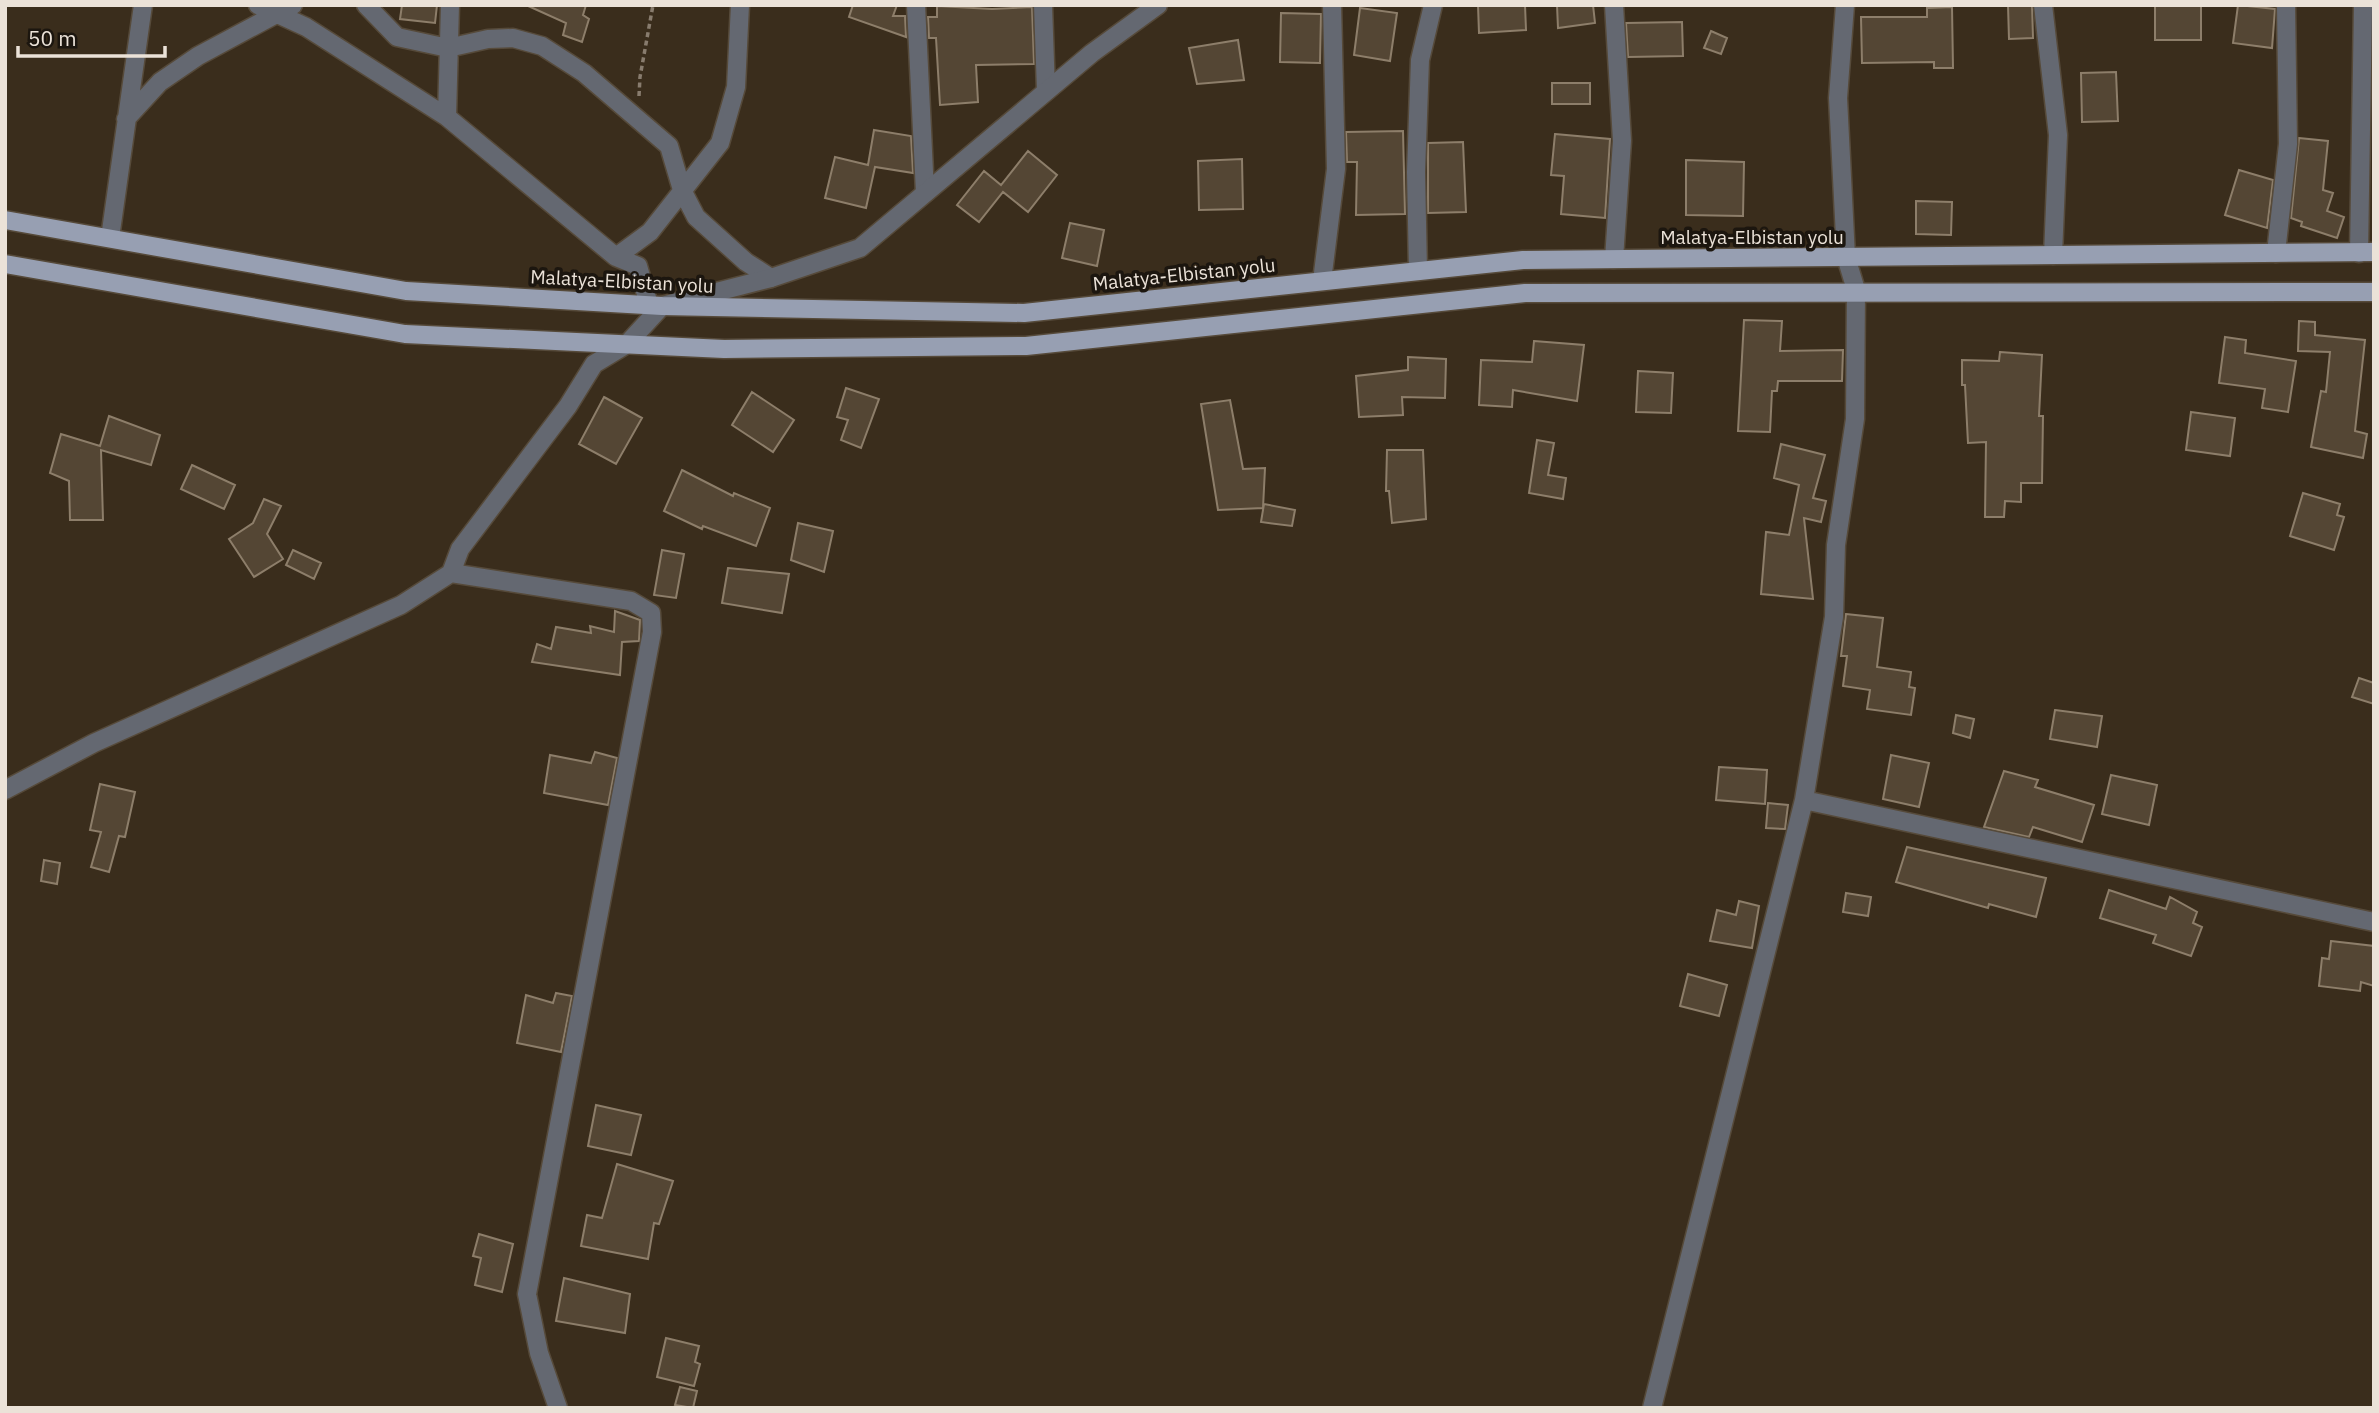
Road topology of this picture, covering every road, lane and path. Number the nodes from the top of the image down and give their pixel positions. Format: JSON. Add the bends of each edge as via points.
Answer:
{"nodes":[{"id":1,"x":143,"y":5,"type":"edge"},
{"id":2,"x":258,"y":5,"type":"edge"},
{"id":3,"x":293,"y":5,"type":"edge"},
{"id":4,"x":366,"y":5,"type":"edge"},
{"id":5,"x":450,"y":5,"type":"edge"},
{"id":6,"x":653,"y":5,"type":"edge"},
{"id":7,"x":740,"y":5,"type":"edge"},
{"id":8,"x":916,"y":5,"type":"edge"},
{"id":9,"x":1043,"y":5,"type":"edge"},
{"id":10,"x":1158,"y":5,"type":"edge"},
{"id":11,"x":1332,"y":5,"type":"edge"},
{"id":12,"x":1433,"y":5,"type":"edge"},
{"id":13,"x":1614,"y":5,"type":"edge"},
{"id":14,"x":1846,"y":5,"type":"edge"},
{"id":15,"x":2043,"y":5,"type":"edge"},
{"id":16,"x":2286,"y":5,"type":"edge"},
{"id":17,"x":2363,"y":5,"type":"edge"},
{"id":18,"x":275,"y":15,"type":"junction"},
{"id":19,"x":448,"y":48,"type":"junction"},
{"id":20,"x":1046,"y":91,"type":"junction"},
{"id":21,"x":447,"y":117,"type":"junction"},
{"id":22,"x":126,"y":119,"type":"junction"},
{"id":23,"x":639,"y":123,"type":"junction"},
{"id":24,"x":682,"y":190,"type":"junction"},
{"id":25,"x":925,"y":193,"type":"junction"},
{"id":26,"x":5,"y":220,"type":"edge"},
{"id":27,"x":110,"y":238,"type":"junction"},
{"id":28,"x":2276,"y":253,"type":"junction"},
{"id":29,"x":2366,"y":253,"type":"edge"},
{"id":30,"x":2053,"y":255,"type":"junction"},
{"id":31,"x":616,"y":257,"type":"junction"},
{"id":32,"x":1846,"y":257,"type":"junction"},
{"id":33,"x":1614,"y":259,"type":"junction"},
{"id":34,"x":5,"y":264,"type":"edge"},
{"id":35,"x":1418,"y":271,"type":"junction"},
{"id":36,"x":771,"y":278,"type":"junction"},
{"id":37,"x":1322,"y":281,"type":"junction"},
{"id":38,"x":1856,"y":290,"type":"junction"},
{"id":39,"x":2374,"y":292,"type":"edge"},
{"id":40,"x":656,"y":305,"type":"junction"},
{"id":41,"x":627,"y":344,"type":"junction"},
{"id":42,"x":452,"y":573,"type":"junction"},
{"id":43,"x":5,"y":790,"type":"edge"},
{"id":44,"x":1804,"y":800,"type":"junction"},
{"id":45,"x":2374,"y":922,"type":"edge"},
{"id":46,"x":558,"y":1408,"type":"edge"},
{"id":47,"x":1652,"y":1408,"type":"edge"}],
"edges":[{"from":1,"to":22,"type":"street"},
{"from":2,"to":18,"type":"street"},
{"from":3,"to":18,"type":"street"},
{"from":4,"to":19,"type":"street","via":[[397,37]]},
{"from":5,"to":19,"type":"street"},
{"from":6,"to":23,"type":"path","via":[[640,77]]},
{"from":7,"to":24,"type":"street","via":[[736,87],[720,143]]},
{"from":8,"to":25,"type":"street"},
{"from":9,"to":20,"type":"street"},
{"from":10,"to":20,"type":"street"},
{"from":11,"to":37,"type":"street","via":[[1336,169]]},
{"from":12,"to":35,"type":"street","via":[[1420,60]]},
{"from":13,"to":33,"type":"street","via":[[1622,141]]},
{"from":14,"to":32,"type":"street","via":[[1838,98]]},
{"from":15,"to":30,"type":"street","via":[[2058,135]]},
{"from":16,"to":28,"type":"street","via":[[2288,144]]},
{"from":17,"to":29,"type":"street"},
{"from":18,"to":21,"type":"street","via":[[306,27]]},
{"from":18,"to":22,"type":"street","via":[[232,36],[160,82]]},
{"from":19,"to":21,"type":"street"},
{"from":19,"to":23,"type":"street","via":[[500,38],[542,46],[584,73]]},
{"from":20,"to":25,"type":"street"},
{"from":21,"to":31,"type":"street"},
{"from":22,"to":27,"type":"street"},
{"from":23,"to":24,"type":"street","via":[[670,146]]},
{"from":24,"to":31,"type":"street","via":[[650,232]]},
{"from":24,"to":36,"type":"street","via":[[696,217]]},
{"from":25,"to":36,"type":"street","via":[[860,248]]},
{"from":26,"to":27,"type":"main road","name":"Malatya-Elbistan yolu"},
{"from":27,"to":40,"type":"main road","name":"Malatya-Elbistan yolu","via":[[406,291]]},
{"from":28,"to":29,"type":"main road","name":"Malatya-Elbistan yolu"},
{"from":28,"to":30,"type":"main road","name":"Malatya-Elbistan yolu"},
{"from":30,"to":32,"type":"main road","name":"Malatya-Elbistan yolu"},
{"from":31,"to":40,"type":"street","via":[[638,266]]},
{"from":32,"to":33,"type":"main road","name":"Malatya-Elbistan yolu"},
{"from":32,"to":38,"type":"street"},
{"from":33,"to":35,"type":"main road","name":"Malatya-Elbistan yolu","via":[[1523,260]]},
{"from":34,"to":41,"type":"main road","via":[[405,334]]},
{"from":35,"to":37,"type":"main road","name":"Malatya-Elbistan yolu"},
{"from":36,"to":40,"type":"street"},
{"from":37,"to":40,"type":"main road","name":"Malatya-Elbistan yolu","via":[[1024,313]]},
{"from":38,"to":39,"type":"main road"},
{"from":38,"to":41,"type":"main road","via":[[1525,293],[1026,346],[724,349]]},
{"from":38,"to":44,"type":"street","via":[[1855,419],[1836,545],[1833,617]]},
{"from":40,"to":41,"type":"street"},
{"from":41,"to":42,"type":"street","via":[[594,364],[568,406],[460,549]]},
{"from":42,"to":43,"type":"street","via":[[401,605],[94,743]]},
{"from":42,"to":46,"type":"street","via":[[631,601],[651,613],[652,632],[527,1294],[539,1353]]},
{"from":44,"to":45,"type":"street"},
{"from":44,"to":47,"type":"street"}]}
